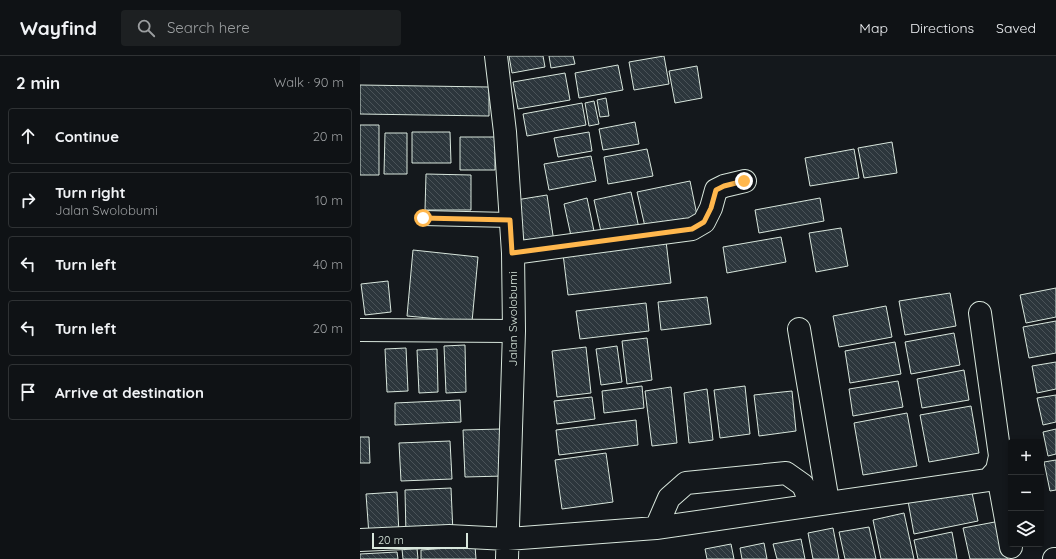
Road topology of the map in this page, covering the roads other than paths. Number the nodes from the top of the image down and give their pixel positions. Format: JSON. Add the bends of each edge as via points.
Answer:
{"nodes":[{"id":1,"x":496,"y":56,"type":"edge"},
{"id":2,"x":744,"y":181,"type":"dead end"},
{"id":3,"x":423,"y":218,"type":"dead end"},
{"id":4,"x":510,"y":220,"type":"junction"},
{"id":5,"x":512,"y":253,"type":"junction"},
{"id":6,"x":980,"y":313,"type":"dead end"},
{"id":7,"x":799,"y":329,"type":"dead end"},
{"id":8,"x":360,"y":330,"type":"edge"},
{"id":9,"x":514,"y":331,"type":"junction"},
{"id":10,"x":997,"y":470,"type":"junction"},
{"id":11,"x":819,"y":503,"type":"junction"},
{"id":12,"x":656,"y":528,"type":"junction"},
{"id":13,"x":1008,"y":530,"type":"edge"},
{"id":14,"x":360,"y":540,"type":"edge"},
{"id":15,"x":507,"y":549,"type":"edge"}],
"edges":[{"from":1,"to":4,"type":"street","name":"Jalan Swolobumi","via":[[505,132]]},
{"from":2,"to":5,"type":"street","via":[[716,190],[704,222],[692,229]]},
{"from":3,"to":4,"type":"lane"},
{"from":4,"to":5,"type":"street","name":"Jalan Swolobumi"},
{"from":5,"to":9,"type":"street","name":"Jalan Swolobumi"},
{"from":6,"to":10,"type":"street","via":[[1000,456]]},
{"from":7,"to":11,"type":"street"},
{"from":8,"to":9,"type":"street"},
{"from":9,"to":15,"type":"street","name":"Jalan Swolobumi"},
{"from":10,"to":11,"type":"street","via":[[988,480]]},
{"from":10,"to":13,"type":"street"},
{"from":11,"to":12,"type":"street"},
{"from":11,"to":12,"type":"street","via":[[803,484],[786,473],[686,484],[669,498]]},
{"from":12,"to":15,"type":"street"},
{"from":14,"to":15,"type":"street","via":[[449,536]]}]}
